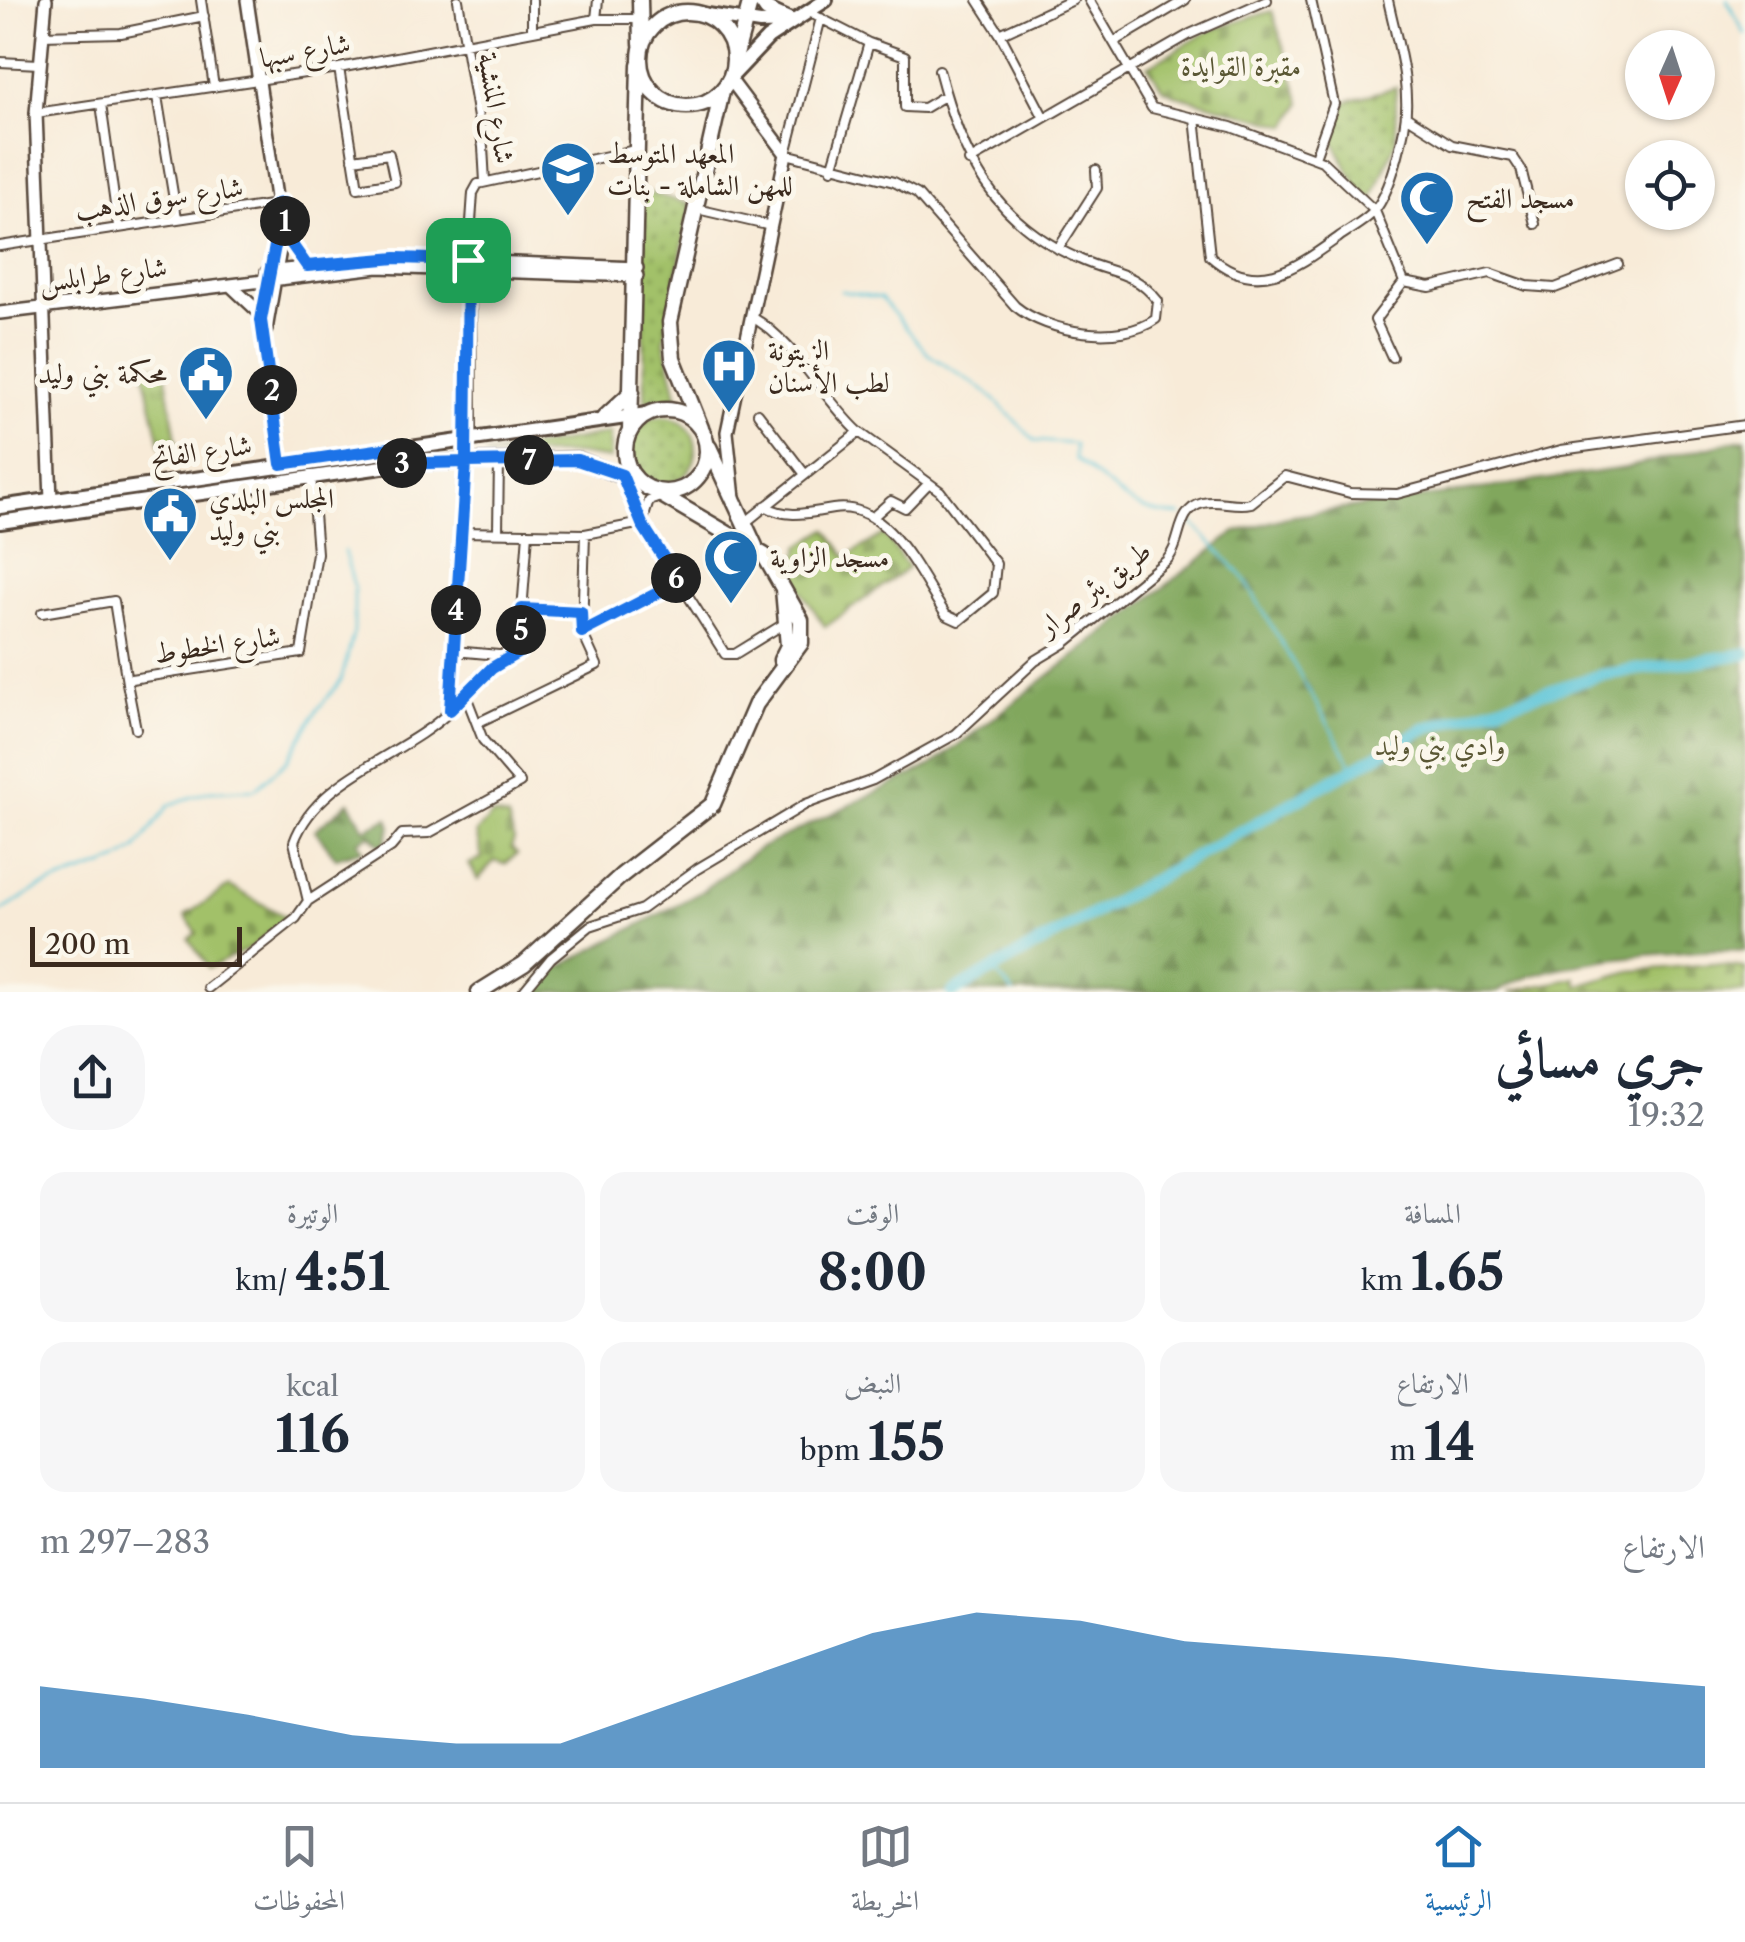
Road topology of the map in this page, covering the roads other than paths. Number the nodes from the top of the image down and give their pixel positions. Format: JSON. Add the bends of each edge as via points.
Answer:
{"nodes":[{"id":1,"x":46,"y":0,"type":"edge"},
{"id":2,"x":201,"y":0,"type":"edge"},
{"id":3,"x":247,"y":0,"type":"edge"},
{"id":4,"x":458,"y":0,"type":"edge"},
{"id":5,"x":532,"y":0,"type":"edge"},
{"id":6,"x":598,"y":0,"type":"edge"},
{"id":7,"x":640,"y":0,"type":"edge"},
{"id":8,"x":751,"y":0,"type":"edge"},
{"id":9,"x":760,"y":0,"type":"edge"},
{"id":10,"x":826,"y":0,"type":"edge"},
{"id":11,"x":978,"y":0,"type":"edge"},
{"id":12,"x":1072,"y":0,"type":"edge"},
{"id":13,"x":1091,"y":0,"type":"edge"},
{"id":14,"x":1184,"y":0,"type":"edge"},
{"id":15,"x":1228,"y":0,"type":"edge"},
{"id":16,"x":1267,"y":0,"type":"edge"},
{"id":17,"x":1311,"y":0,"type":"edge"},
{"id":18,"x":1388,"y":0,"type":"edge"},
{"id":19,"x":808,"y":10,"type":"junction"},
{"id":20,"x":1235,"y":13,"type":"junction"},
{"id":21,"x":702,"y":14,"type":"junction"},
{"id":22,"x":204,"y":16,"type":"junction"},
{"id":23,"x":821,"y":18,"type":"junction"},
{"id":24,"x":596,"y":19,"type":"junction"},
{"id":25,"x":640,"y":19,"type":"junction"},
{"id":26,"x":745,"y":21,"type":"junction"},
{"id":27,"x":792,"y":22,"type":"junction"},
{"id":28,"x":532,"y":29,"type":"junction"},
{"id":29,"x":1000,"y":34,"type":"junction"},
{"id":30,"x":42,"y":36,"type":"junction"},
{"id":31,"x":464,"y":42,"type":"junction"},
{"id":32,"x":1114,"y":42,"type":"junction"},
{"id":33,"x":869,"y":44,"type":"junction"},
{"id":34,"x":640,"y":56,"type":"junction"},
{"id":35,"x":0,"y":62,"type":"edge"},
{"id":36,"x":39,"y":64,"type":"junction"},
{"id":37,"x":339,"y":68,"type":"junction"},
{"id":38,"x":1129,"y":68,"type":"junction"},
{"id":39,"x":939,"y":70,"type":"dead end"},
{"id":40,"x":730,"y":77,"type":"junction"},
{"id":41,"x":259,"y":81,"type":"junction"},
{"id":42,"x":214,"y":87,"type":"junction"},
{"id":43,"x":946,"y":95,"type":"junction"},
{"id":44,"x":156,"y":96,"type":"junction"},
{"id":45,"x":101,"y":104,"type":"junction"},
{"id":46,"x":36,"y":113,"type":"junction"},
{"id":47,"x":1406,"y":116,"type":"junction"},
{"id":48,"x":1044,"y":118,"type":"junction"},
{"id":49,"x":1195,"y":118,"type":"junction"},
{"id":50,"x":635,"y":150,"type":"junction"},
{"id":51,"x":786,"y":154,"type":"junction"},
{"id":52,"x":1316,"y":157,"type":"junction"},
{"id":53,"x":354,"y":159,"type":"junction"},
{"id":54,"x":969,"y":161,"type":"junction"},
{"id":55,"x":832,"y":168,"type":"junction"},
{"id":56,"x":1096,"y":170,"type":"dead end"},
{"id":57,"x":485,"y":182,"type":"junction"},
{"id":58,"x":280,"y":204,"type":"junction"},
{"id":59,"x":697,"y":209,"type":"junction"},
{"id":60,"x":1375,"y":211,"type":"junction"},
{"id":61,"x":177,"y":218,"type":"junction"},
{"id":62,"x":1536,"y":224,"type":"dead end"},
{"id":63,"x":118,"y":226,"type":"junction"},
{"id":64,"x":771,"y":226,"type":"junction"},
{"id":65,"x":286,"y":233,"type":"junction"},
{"id":66,"x":42,"y":238,"type":"junction"},
{"id":67,"x":0,"y":246,"type":"edge"},
{"id":68,"x":1058,"y":250,"type":"junction"},
{"id":69,"x":1618,"y":264,"type":"dead end"},
{"id":70,"x":468,"y":265,"type":"junction"},
{"id":71,"x":307,"y":266,"type":"junction"},
{"id":72,"x":273,"y":272,"type":"junction"},
{"id":73,"x":637,"y":272,"type":"junction"},
{"id":74,"x":292,"y":278,"type":"junction"},
{"id":75,"x":1404,"y":282,"type":"junction"},
{"id":76,"x":230,"y":284,"type":"junction"},
{"id":77,"x":212,"y":285,"type":"junction"},
{"id":78,"x":275,"y":294,"type":"junction"},
{"id":79,"x":44,"y":307,"type":"junction"},
{"id":80,"x":0,"y":313,"type":"edge"},
{"id":81,"x":261,"y":314,"type":"junction"},
{"id":82,"x":752,"y":317,"type":"junction"},
{"id":83,"x":265,"y":333,"type":"junction"},
{"id":84,"x":1392,"y":357,"type":"dead end"},
{"id":85,"x":632,"y":391,"type":"junction"},
{"id":86,"x":758,"y":413,"type":"dead end"},
{"id":87,"x":604,"y":418,"type":"junction"},
{"id":88,"x":636,"y":419,"type":"junction"},
{"id":89,"x":1745,"y":424,"type":"edge"},
{"id":90,"x":859,"y":432,"type":"junction"},
{"id":91,"x":704,"y":435,"type":"junction"},
{"id":92,"x":470,"y":438,"type":"junction"},
{"id":93,"x":390,"y":448,"type":"junction"},
{"id":94,"x":499,"y":460,"type":"junction"},
{"id":95,"x":466,"y":462,"type":"junction"},
{"id":96,"x":281,"y":464,"type":"junction"},
{"id":97,"x":391,"y":464,"type":"junction"},
{"id":98,"x":804,"y":474,"type":"junction"},
{"id":99,"x":311,"y":475,"type":"junction"},
{"id":100,"x":622,"y":475,"type":"junction"},
{"id":101,"x":638,"y":482,"type":"junction"},
{"id":102,"x":929,"y":483,"type":"junction"},
{"id":103,"x":659,"y":493,"type":"junction"},
{"id":104,"x":734,"y":498,"type":"junction"},
{"id":105,"x":51,"y":500,"type":"junction"},
{"id":106,"x":765,"y":506,"type":"junction"},
{"id":107,"x":0,"y":507,"type":"edge"},
{"id":108,"x":874,"y":516,"type":"junction"},
{"id":109,"x":0,"y":522,"type":"edge"},
{"id":110,"x":746,"y":522,"type":"junction"},
{"id":111,"x":642,"y":524,"type":"junction"},
{"id":112,"x":498,"y":531,"type":"junction"},
{"id":113,"x":460,"y":532,"type":"junction"},
{"id":114,"x":528,"y":532,"type":"junction"},
{"id":115,"x":585,"y":534,"type":"junction"},
{"id":116,"x":755,"y":546,"type":"junction"},
{"id":117,"x":780,"y":578,"type":"junction"},
{"id":118,"x":679,"y":582,"type":"junction"},
{"id":119,"x":522,"y":609,"type":"junction"},
{"id":120,"x":581,"y":612,"type":"junction"},
{"id":121,"x":42,"y":614,"type":"dead end"},
{"id":122,"x":802,"y":620,"type":"junction"},
{"id":123,"x":784,"y":622,"type":"junction"},
{"id":124,"x":582,"y":632,"type":"junction"},
{"id":125,"x":765,"y":635,"type":"junction"},
{"id":126,"x":794,"y":644,"type":"junction"},
{"id":127,"x":454,"y":652,"type":"junction"},
{"id":128,"x":512,"y":656,"type":"junction"},
{"id":129,"x":127,"y":683,"type":"junction"},
{"id":130,"x":466,"y":696,"type":"junction"},
{"id":131,"x":450,"y":710,"type":"junction"},
{"id":132,"x":479,"y":722,"type":"junction"},
{"id":133,"x":136,"y":728,"type":"dead end"},
{"id":134,"x":308,"y":901,"type":"junction"},
{"id":135,"x":208,"y":988,"type":"dead end"},
{"id":136,"x":478,"y":992,"type":"edge"},
{"id":137,"x":523,"y":992,"type":"edge"}],
"edges":[{"from":1,"to":30,"type":"main road"},
{"from":2,"to":22,"type":"street"},
{"from":3,"to":41,"type":"main road"},
{"from":4,"to":31,"type":"street","name":"شارع المنشية"},
{"from":5,"to":28,"type":"street"},
{"from":6,"to":24,"type":"street"},
{"from":7,"to":25,"type":"highway"},
{"from":8,"to":26,"type":"highway"},
{"from":9,"to":27,"type":"highway"},
{"from":10,"to":19,"type":"main road"},
{"from":11,"to":29,"type":"street"},
{"from":12,"to":29,"type":"street"},
{"from":13,"to":32,"type":"street"},
{"from":14,"to":32,"type":"street"},
{"from":15,"to":20,"type":"street"},
{"from":16,"to":20,"type":"street"},
{"from":17,"to":52,"type":"street","via":[[1334,104]]},
{"from":18,"to":47,"type":"street"},
{"from":19,"to":23,"type":"street"},
{"from":19,"to":27,"type":"main road"},
{"from":20,"to":38,"type":"street"},
{"from":21,"to":26,"type":"main road"},
{"from":21,"to":34,"type":"highway","via":[[663,18],[648,31]]},
{"from":21,"to":40,"type":"highway","via":[[726,32]]},
{"from":22,"to":30,"type":"street","via":[[121,33]]},
{"from":22,"to":42,"type":"street"},
{"from":23,"to":33,"type":"street"},
{"from":23,"to":51,"type":"street"},
{"from":24,"to":25,"type":"street","name":"شارع سبها"},
{"from":24,"to":28,"type":"street","name":"شارع سبها"},
{"from":25,"to":34,"type":"highway"},
{"from":26,"to":27,"type":"main road"},
{"from":26,"to":40,"type":"highway"},
{"from":27,"to":40,"type":"main road"},
{"from":28,"to":31,"type":"street","name":"شارع سبها"},
{"from":29,"to":48,"type":"street"},
{"from":30,"to":36,"type":"main road"},
{"from":31,"to":37,"type":"street","name":"شارع سبها"},
{"from":31,"to":57,"type":"street","name":"شارع المنشية"},
{"from":32,"to":38,"type":"street"},
{"from":33,"to":43,"type":"street","via":[[905,56],[905,106],[924,108]]},
{"from":33,"to":55,"type":"street"},
{"from":34,"to":40,"type":"highway","via":[[651,90],[675,105],[704,103]]},
{"from":34,"to":50,"type":"highway"},
{"from":35,"to":36,"type":"street"},
{"from":36,"to":46,"type":"main road"},
{"from":37,"to":41,"type":"street","name":"شارع سبها"},
{"from":37,"to":53,"type":"street"},
{"from":38,"to":48,"type":"street"},
{"from":38,"to":49,"type":"street","via":[[1152,108]]},
{"from":39,"to":43,"type":"street"},
{"from":40,"to":51,"type":"main road"},
{"from":40,"to":59,"type":"highway"},
{"from":41,"to":42,"type":"street","name":"شارع سبها"},
{"from":41,"to":58,"type":"main road"},
{"from":42,"to":44,"type":"street","name":"شارع سبها"},
{"from":43,"to":54,"type":"street"},
{"from":44,"to":45,"type":"street","name":"شارع سبها"},
{"from":44,"to":61,"type":"street"},
{"from":45,"to":46,"type":"street","name":"شارع سبها"},
{"from":45,"to":63,"type":"street"},
{"from":46,"to":66,"type":"main road"},
{"from":47,"to":60,"type":"street"},
{"from":47,"to":62,"type":"street","via":[[1452,145],[1514,157]]},
{"from":48,"to":54,"type":"street"},
{"from":49,"to":52,"type":"street"},
{"from":49,"to":60,"type":"street","via":[[1206,246],[1230,269],[1259,278],[1286,273]]},
{"from":50,"to":57,"type":"street"},
{"from":50,"to":73,"type":"highway"},
{"from":51,"to":55,"type":"street"},
{"from":51,"to":64,"type":"main road"},
{"from":52,"to":60,"type":"street"},
{"from":53,"to":53,"type":"street","via":[[358,188],[395,182],[389,154]]},
{"from":54,"to":68,"type":"street","via":[[1022,226]]},
{"from":55,"to":68,"type":"street","via":[[918,194],[1021,312],[1094,333],[1156,319],[1158,300],[1143,282]]},
{"from":56,"to":68,"type":"street","via":[[1097,188]]},
{"from":57,"to":70,"type":"street","via":[[473,192]]},
{"from":58,"to":61,"type":"street","name":"شارع سوق الذهب"},
{"from":58,"to":65,"type":"main road"},
{"from":58,"to":72,"type":"main road"},
{"from":59,"to":64,"type":"street"},
{"from":59,"to":91,"type":"highway","via":[[669,334]]},
{"from":60,"to":75,"type":"street"},
{"from":61,"to":63,"type":"street","name":"شارع سوق الذهب"},
{"from":63,"to":66,"type":"street","name":"شارع سوق الذهب"},
{"from":64,"to":82,"type":"main road"},
{"from":65,"to":71,"type":"main road"},
{"from":65,"to":72,"type":"main road"},
{"from":66,"to":67,"type":"street","name":"شارع سوق الذهب"},
{"from":66,"to":79,"type":"main road"},
{"from":69,"to":75,"type":"street","via":[[1542,289],[1490,273],[1430,287]]},
{"from":70,"to":71,"type":"main road","name":"شارع طرابلس","via":[[396,258]]},
{"from":70,"to":73,"type":"main road","name":"شارع طرابلس"},
{"from":70,"to":74,"type":"main road","name":"شارع طرابلس"},
{"from":70,"to":92,"type":"main road"},
{"from":71,"to":72,"type":"main road","name":"شارع طرابلس"},
{"from":72,"to":74,"type":"main road","name":"شارع طرابلس"},
{"from":72,"to":76,"type":"main road","name":"شارع طرابلس"},
{"from":72,"to":77,"type":"main road","name":"شارع طرابلس"},
{"from":72,"to":78,"type":"main road"},
{"from":72,"to":81,"type":"main road"},
{"from":73,"to":85,"type":"highway"},
{"from":74,"to":78,"type":"main road"},
{"from":75,"to":84,"type":"street","via":[[1375,320]]},
{"from":76,"to":77,"type":"main road","name":"شارع طرابلس"},
{"from":76,"to":81,"type":"main road"},
{"from":77,"to":79,"type":"main road","name":"شارع طرابلس"},
{"from":78,"to":83,"type":"main road"},
{"from":79,"to":80,"type":"main road","name":"شارع طرابلس"},
{"from":79,"to":105,"type":"main road"},
{"from":81,"to":83,"type":"main road"},
{"from":82,"to":90,"type":"street"},
{"from":82,"to":104,"type":"main road","via":[[727,432]]},
{"from":83,"to":96,"type":"main road"},
{"from":85,"to":87,"type":"highway"},
{"from":85,"to":88,"type":"highway"},
{"from":86,"to":98,"type":"street"},
{"from":87,"to":88,"type":"main road","name":"شارع الفاتح"},
{"from":87,"to":92,"type":"main road","name":"شارع الفاتح"},
{"from":88,"to":91,"type":"highway","via":[[679,411]]},
{"from":88,"to":101,"type":"highway","via":[[624,456]]},
{"from":89,"to":137,"type":"street","name":"طريق بئر صرار","via":[[1561,450],[1397,494],[1350,493],[1296,476],[1276,480],[1251,503],[1195,506],[1184,515],[1166,561],[1036,661],[956,734],[873,780],[806,804],[642,909],[590,926]]},
{"from":90,"to":98,"type":"street"},
{"from":90,"to":102,"type":"street"},
{"from":91,"to":103,"type":"highway","via":[[705,464],[691,484]]},
{"from":91,"to":104,"type":"highway"},
{"from":92,"to":93,"type":"main road","name":"شارع الفاتح"},
{"from":92,"to":95,"type":"street"},
{"from":93,"to":96,"type":"main road","name":"شارع الفاتح"},
{"from":93,"to":97,"type":"main road"},
{"from":94,"to":95,"type":"main road","name":"شارع الفاتح"},
{"from":94,"to":100,"type":"main road","name":"شارع الفاتح","via":[[577,460]]},
{"from":94,"to":112,"type":"street"},
{"from":95,"to":97,"type":"main road","name":"شارع الفاتح"},
{"from":95,"to":113,"type":"street"},
{"from":96,"to":105,"type":"main road","name":"شارع الفاتح"},
{"from":97,"to":99,"type":"main road","name":"شارع الفاتح"},
{"from":98,"to":106,"type":"street"},
{"from":99,"to":109,"type":"main road","name":"شارع الفاتح"},
{"from":99,"to":129,"type":"street","name":"شارع الخطوط","via":[[317,553],[301,652]]},
{"from":100,"to":101,"type":"main road","name":"شارع الفاتح"},
{"from":100,"to":111,"type":"street"},
{"from":101,"to":103,"type":"highway"},
{"from":102,"to":108,"type":"street","via":[[905,508],[891,501]]},
{"from":102,"to":108,"type":"street","via":[[965,520],[997,572],[993,593],[959,621],[946,615]]},
{"from":103,"to":111,"type":"street"},
{"from":103,"to":116,"type":"highway"},
{"from":104,"to":110,"type":"highway"},
{"from":105,"to":107,"type":"main road","name":"شارع الفاتح"},
{"from":106,"to":108,"type":"street","via":[[788,516],[852,508]]},
{"from":106,"to":110,"type":"street"},
{"from":110,"to":116,"type":"highway"},
{"from":111,"to":115,"type":"street"},
{"from":111,"to":118,"type":"street"},
{"from":112,"to":113,"type":"street"},
{"from":112,"to":114,"type":"street"},
{"from":113,"to":127,"type":"street"},
{"from":114,"to":115,"type":"street"},
{"from":114,"to":119,"type":"street"},
{"from":115,"to":120,"type":"street"},
{"from":116,"to":117,"type":"highway"},
{"from":117,"to":122,"type":"highway"},
{"from":117,"to":123,"type":"highway"},
{"from":118,"to":124,"type":"street"},
{"from":118,"to":125,"type":"street","via":[[725,654]]},
{"from":119,"to":120,"type":"street"},
{"from":119,"to":128,"type":"street","via":[[519,652]]},
{"from":120,"to":124,"type":"street"},
{"from":121,"to":129,"type":"street","via":[[114,601]]},
{"from":122,"to":123,"type":"street"},
{"from":122,"to":126,"type":"highway"},
{"from":123,"to":125,"type":"street"},
{"from":123,"to":126,"type":"highway"},
{"from":124,"to":132,"type":"street","via":[[596,665]]},
{"from":125,"to":126,"type":"street"},
{"from":126,"to":136,"type":"highway","via":[[756,704],[713,804],[524,964]]},
{"from":127,"to":128,"type":"street"},
{"from":127,"to":131,"type":"street"},
{"from":128,"to":130,"type":"street"},
{"from":129,"to":133,"type":"street","name":"شارع الخطوط"},
{"from":130,"to":131,"type":"street"},
{"from":130,"to":132,"type":"street"},
{"from":131,"to":134,"type":"street","via":[[414,743],[372,760],[298,832],[295,854]]},
{"from":132,"to":134,"type":"street","via":[[484,740],[520,783],[429,833],[402,834]]},
{"from":134,"to":135,"type":"street"}]}
